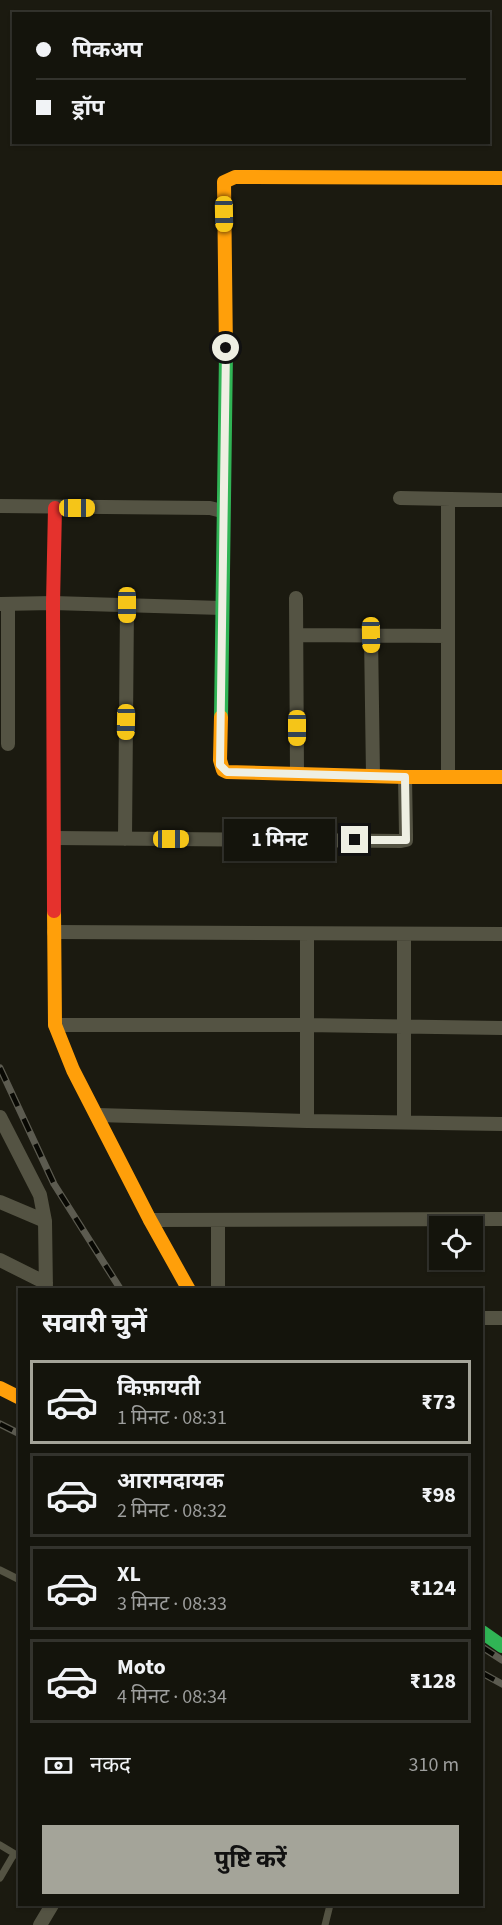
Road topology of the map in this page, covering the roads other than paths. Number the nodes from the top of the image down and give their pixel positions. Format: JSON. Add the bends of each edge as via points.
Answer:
{"nodes":[{"id":1,"x":502,"y":178,"type":"edge"},
{"id":2,"x":400,"y":498,"type":"dead end"},
{"id":3,"x":448,"y":499,"type":"junction"},
{"id":4,"x":502,"y":500,"type":"edge"},
{"id":5,"x":0,"y":506,"type":"edge"},
{"id":6,"x":55,"y":508,"type":"junction"},
{"id":7,"x":222,"y":511,"type":"junction"},
{"id":8,"x":296,"y":598,"type":"dead end"},
{"id":9,"x":53,"y":603,"type":"junction"},
{"id":10,"x":4,"y":604,"type":"edge"},
{"id":11,"x":127,"y":605,"type":"junction"},
{"id":12,"x":222,"y":608,"type":"junction"},
{"id":13,"x":297,"y":635,"type":"junction"},
{"id":14,"x":371,"y":635,"type":"junction"},
{"id":15,"x":448,"y":636,"type":"junction"},
{"id":16,"x":8,"y":744,"type":"dead end"},
{"id":17,"x":297,"y":774,"type":"junction"},
{"id":18,"x":373,"y":776,"type":"junction"},
{"id":19,"x":405,"y":777,"type":"junction"},
{"id":20,"x":448,"y":777,"type":"junction"},
{"id":21,"x":502,"y":777,"type":"edge"},
{"id":22,"x":55,"y":838,"type":"junction"},
{"id":23,"x":125,"y":838,"type":"junction"},
{"id":24,"x":54,"y":932,"type":"junction"},
{"id":25,"x":307,"y":934,"type":"junction"},
{"id":26,"x":404,"y":934,"type":"junction"},
{"id":27,"x":502,"y":934,"type":"edge"},
{"id":28,"x":55,"y":1025,"type":"junction"},
{"id":29,"x":305,"y":1025,"type":"junction"},
{"id":30,"x":404,"y":1026,"type":"junction"},
{"id":31,"x":502,"y":1028,"type":"edge"},
{"id":32,"x":97,"y":1115,"type":"junction"},
{"id":33,"x":0,"y":1117,"type":"edge"},
{"id":34,"x":307,"y":1121,"type":"junction"},
{"id":35,"x":404,"y":1122,"type":"junction"},
{"id":36,"x":502,"y":1124,"type":"edge"},
{"id":37,"x":0,"y":1202,"type":"edge"},
{"id":38,"x":502,"y":1219,"type":"edge"},
{"id":39,"x":150,"y":1220,"type":"junction"},
{"id":40,"x":219,"y":1220,"type":"junction"},
{"id":41,"x":45,"y":1221,"type":"junction"},
{"id":42,"x":0,"y":1260,"type":"edge"},
{"id":43,"x":46,"y":1286,"type":"edge"},
{"id":44,"x":188,"y":1288,"type":"edge"},
{"id":45,"x":219,"y":1288,"type":"edge"},
{"id":46,"x":483,"y":1318,"type":"edge"},
{"id":47,"x":502,"y":1318,"type":"edge"},
{"id":48,"x":0,"y":1388,"type":"edge"},
{"id":49,"x":18,"y":1397,"type":"edge"},
{"id":50,"x":0,"y":1570,"type":"edge"},
{"id":51,"x":18,"y":1579,"type":"edge"},
{"id":52,"x":483,"y":1633,"type":"edge"},
{"id":53,"x":502,"y":1646,"type":"edge"},
{"id":54,"x":0,"y":1845,"type":"edge"},
{"id":55,"x":17,"y":1855,"type":"edge"},
{"id":56,"x":0,"y":1878,"type":"edge"},
{"id":57,"x":51,"y":1906,"type":"edge"},
{"id":58,"x":330,"y":1906,"type":"edge"},
{"id":59,"x":40,"y":1925,"type":"edge"},
{"id":60,"x":325,"y":1925,"type":"edge"}],
"edges":[{"from":1,"to":7,"type":"street","via":[[235,177],[224,182]]},
{"from":2,"to":3,"type":"street"},
{"from":3,"to":4,"type":"street"},
{"from":3,"to":15,"type":"street"},
{"from":5,"to":6,"type":"street"},
{"from":6,"to":7,"type":"street"},
{"from":6,"to":9,"type":"street"},
{"from":7,"to":12,"type":"street"},
{"from":8,"to":13,"type":"street"},
{"from":9,"to":10,"type":"street"},
{"from":9,"to":11,"type":"street"},
{"from":9,"to":22,"type":"street"},
{"from":10,"to":16,"type":"street"},
{"from":11,"to":12,"type":"street"},
{"from":11,"to":23,"type":"street"},
{"from":12,"to":17,"type":"street","via":[[220,765],[227,772]]},
{"from":13,"to":14,"type":"street"},
{"from":13,"to":17,"type":"street"},
{"from":14,"to":15,"type":"street"},
{"from":14,"to":18,"type":"street"},
{"from":15,"to":20,"type":"street"},
{"from":17,"to":18,"type":"street"},
{"from":18,"to":19,"type":"street"},
{"from":19,"to":20,"type":"street"},
{"from":19,"to":23,"type":"street","via":[[406,840]]},
{"from":20,"to":21,"type":"street"},
{"from":22,"to":23,"type":"street"},
{"from":22,"to":24,"type":"street"},
{"from":24,"to":25,"type":"street"},
{"from":24,"to":28,"type":"street"},
{"from":25,"to":26,"type":"street"},
{"from":25,"to":29,"type":"street"},
{"from":26,"to":27,"type":"street"},
{"from":26,"to":30,"type":"street"},
{"from":28,"to":29,"type":"street"},
{"from":28,"to":32,"type":"street"},
{"from":29,"to":30,"type":"street"},
{"from":29,"to":34,"type":"street"},
{"from":30,"to":31,"type":"street"},
{"from":30,"to":35,"type":"street"},
{"from":32,"to":34,"type":"street"},
{"from":32,"to":39,"type":"street"},
{"from":33,"to":41,"type":"street","via":[[40,1196]]},
{"from":34,"to":35,"type":"street"},
{"from":35,"to":36,"type":"street"},
{"from":37,"to":41,"type":"street"},
{"from":38,"to":40,"type":"street"},
{"from":39,"to":40,"type":"street"},
{"from":39,"to":44,"type":"street"},
{"from":40,"to":45,"type":"street"},
{"from":41,"to":43,"type":"street"},
{"from":42,"to":43,"type":"street"},
{"from":46,"to":47,"type":"street"},
{"from":48,"to":49,"type":"street"},
{"from":50,"to":51,"type":"lane"},
{"from":52,"to":53,"type":"street"},
{"from":54,"to":55,"type":"lane"},
{"from":55,"to":56,"type":"lane"},
{"from":57,"to":59,"type":"street"},
{"from":58,"to":60,"type":"lane"}]}
